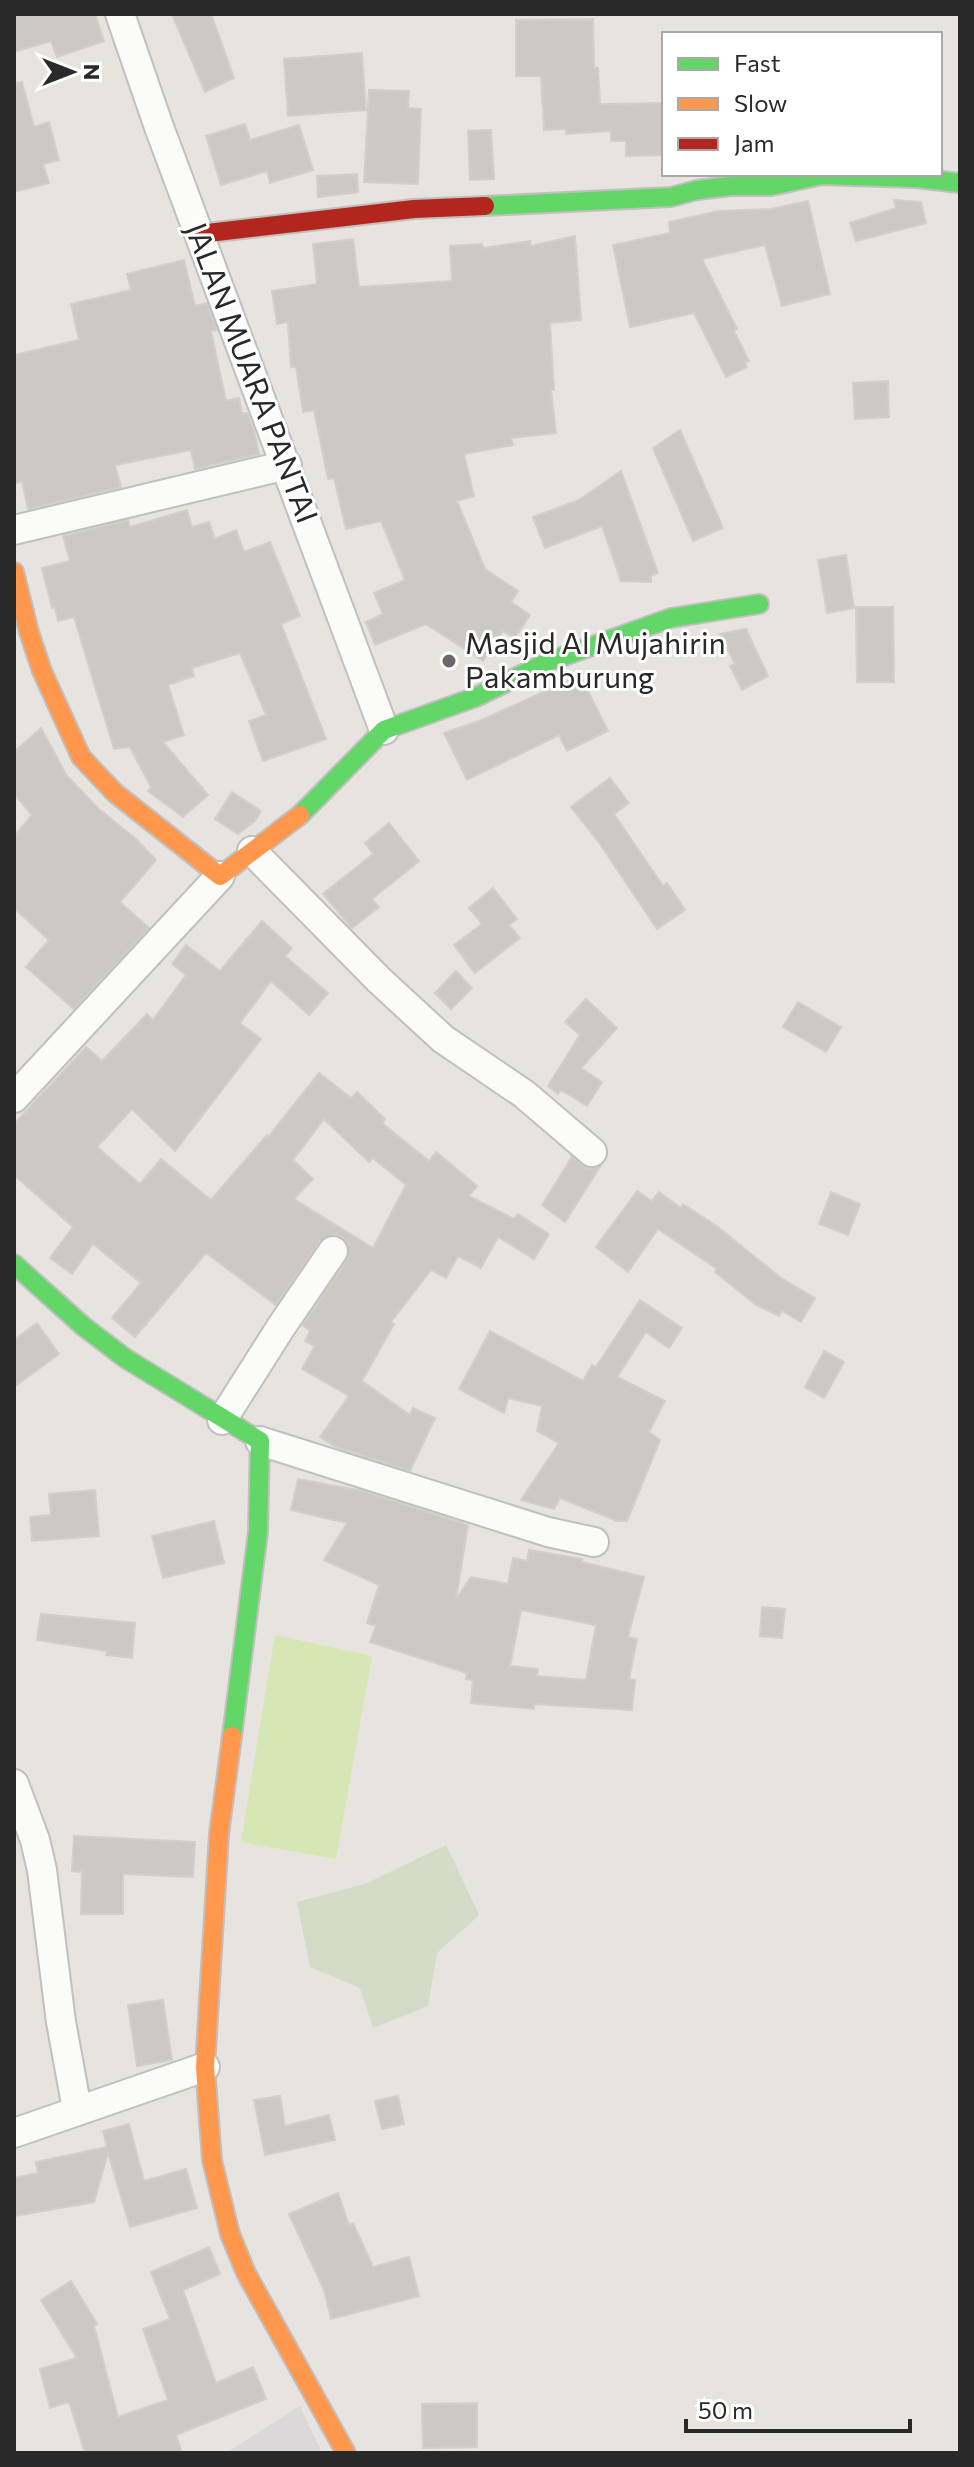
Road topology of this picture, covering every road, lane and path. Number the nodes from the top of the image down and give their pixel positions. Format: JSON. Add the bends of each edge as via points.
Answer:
{"nodes":[{"id":1,"x":120,"y":14,"type":"edge"},
{"id":2,"x":817,"y":176,"type":"edge"},
{"id":3,"x":861,"y":176,"type":"edge"},
{"id":4,"x":960,"y":183,"type":"edge"},
{"id":5,"x":199,"y":234,"type":"junction"},
{"id":6,"x":287,"y":465,"type":"junction"},
{"id":7,"x":14,"y":530,"type":"edge"},
{"id":8,"x":14,"y":572,"type":"edge"},
{"id":9,"x":759,"y":604,"type":"dead end"},
{"id":10,"x":384,"y":730,"type":"junction"},
{"id":11,"x":252,"y":851,"type":"junction"},
{"id":12,"x":220,"y":876,"type":"junction"},
{"id":13,"x":14,"y":1098,"type":"edge"},
{"id":14,"x":592,"y":1152,"type":"dead end"},
{"id":15,"x":333,"y":1251,"type":"dead end"},
{"id":16,"x":14,"y":1264,"type":"edge"},
{"id":17,"x":222,"y":1420,"type":"junction"},
{"id":18,"x":260,"y":1441,"type":"junction"},
{"id":19,"x":594,"y":1542,"type":"dead end"},
{"id":20,"x":14,"y":1784,"type":"edge"},
{"id":21,"x":205,"y":2067,"type":"junction"},
{"id":22,"x":77,"y":2109,"type":"junction"},
{"id":23,"x":14,"y":2133,"type":"edge"},
{"id":24,"x":346,"y":2453,"type":"edge"}],
"edges":[{"from":1,"to":5,"type":"street","name":"JALAN MUARA PANTAI"},
{"from":2,"to":5,"type":"street","via":[[671,197],[414,209]]},
{"from":3,"to":4,"type":"street"},
{"from":5,"to":6,"type":"street","name":"JALAN MUARA PANTAI"},
{"from":6,"to":7,"type":"street"},
{"from":6,"to":10,"type":"street","name":"JALAN MUARA PANTAI"},
{"from":8,"to":12,"type":"street","via":[[37,662],[83,760]]},
{"from":9,"to":10,"type":"street","via":[[671,618]]},
{"from":10,"to":11,"type":"street","via":[[307,810]]},
{"from":11,"to":12,"type":"street"},
{"from":11,"to":14,"type":"street","via":[[443,1039],[524,1094]]},
{"from":12,"to":13,"type":"street"},
{"from":15,"to":17,"type":"street"},
{"from":16,"to":17,"type":"street","via":[[83,1327]]},
{"from":17,"to":18,"type":"street"},
{"from":18,"to":19,"type":"street"},
{"from":18,"to":21,"type":"street","via":[[258,1532],[219,1834]]},
{"from":20,"to":22,"type":"street","via":[[42,1870]]},
{"from":21,"to":22,"type":"street"},
{"from":21,"to":24,"type":"street","via":[[212,2160],[230,2234],[274,2327]]},
{"from":22,"to":23,"type":"street"}]}
